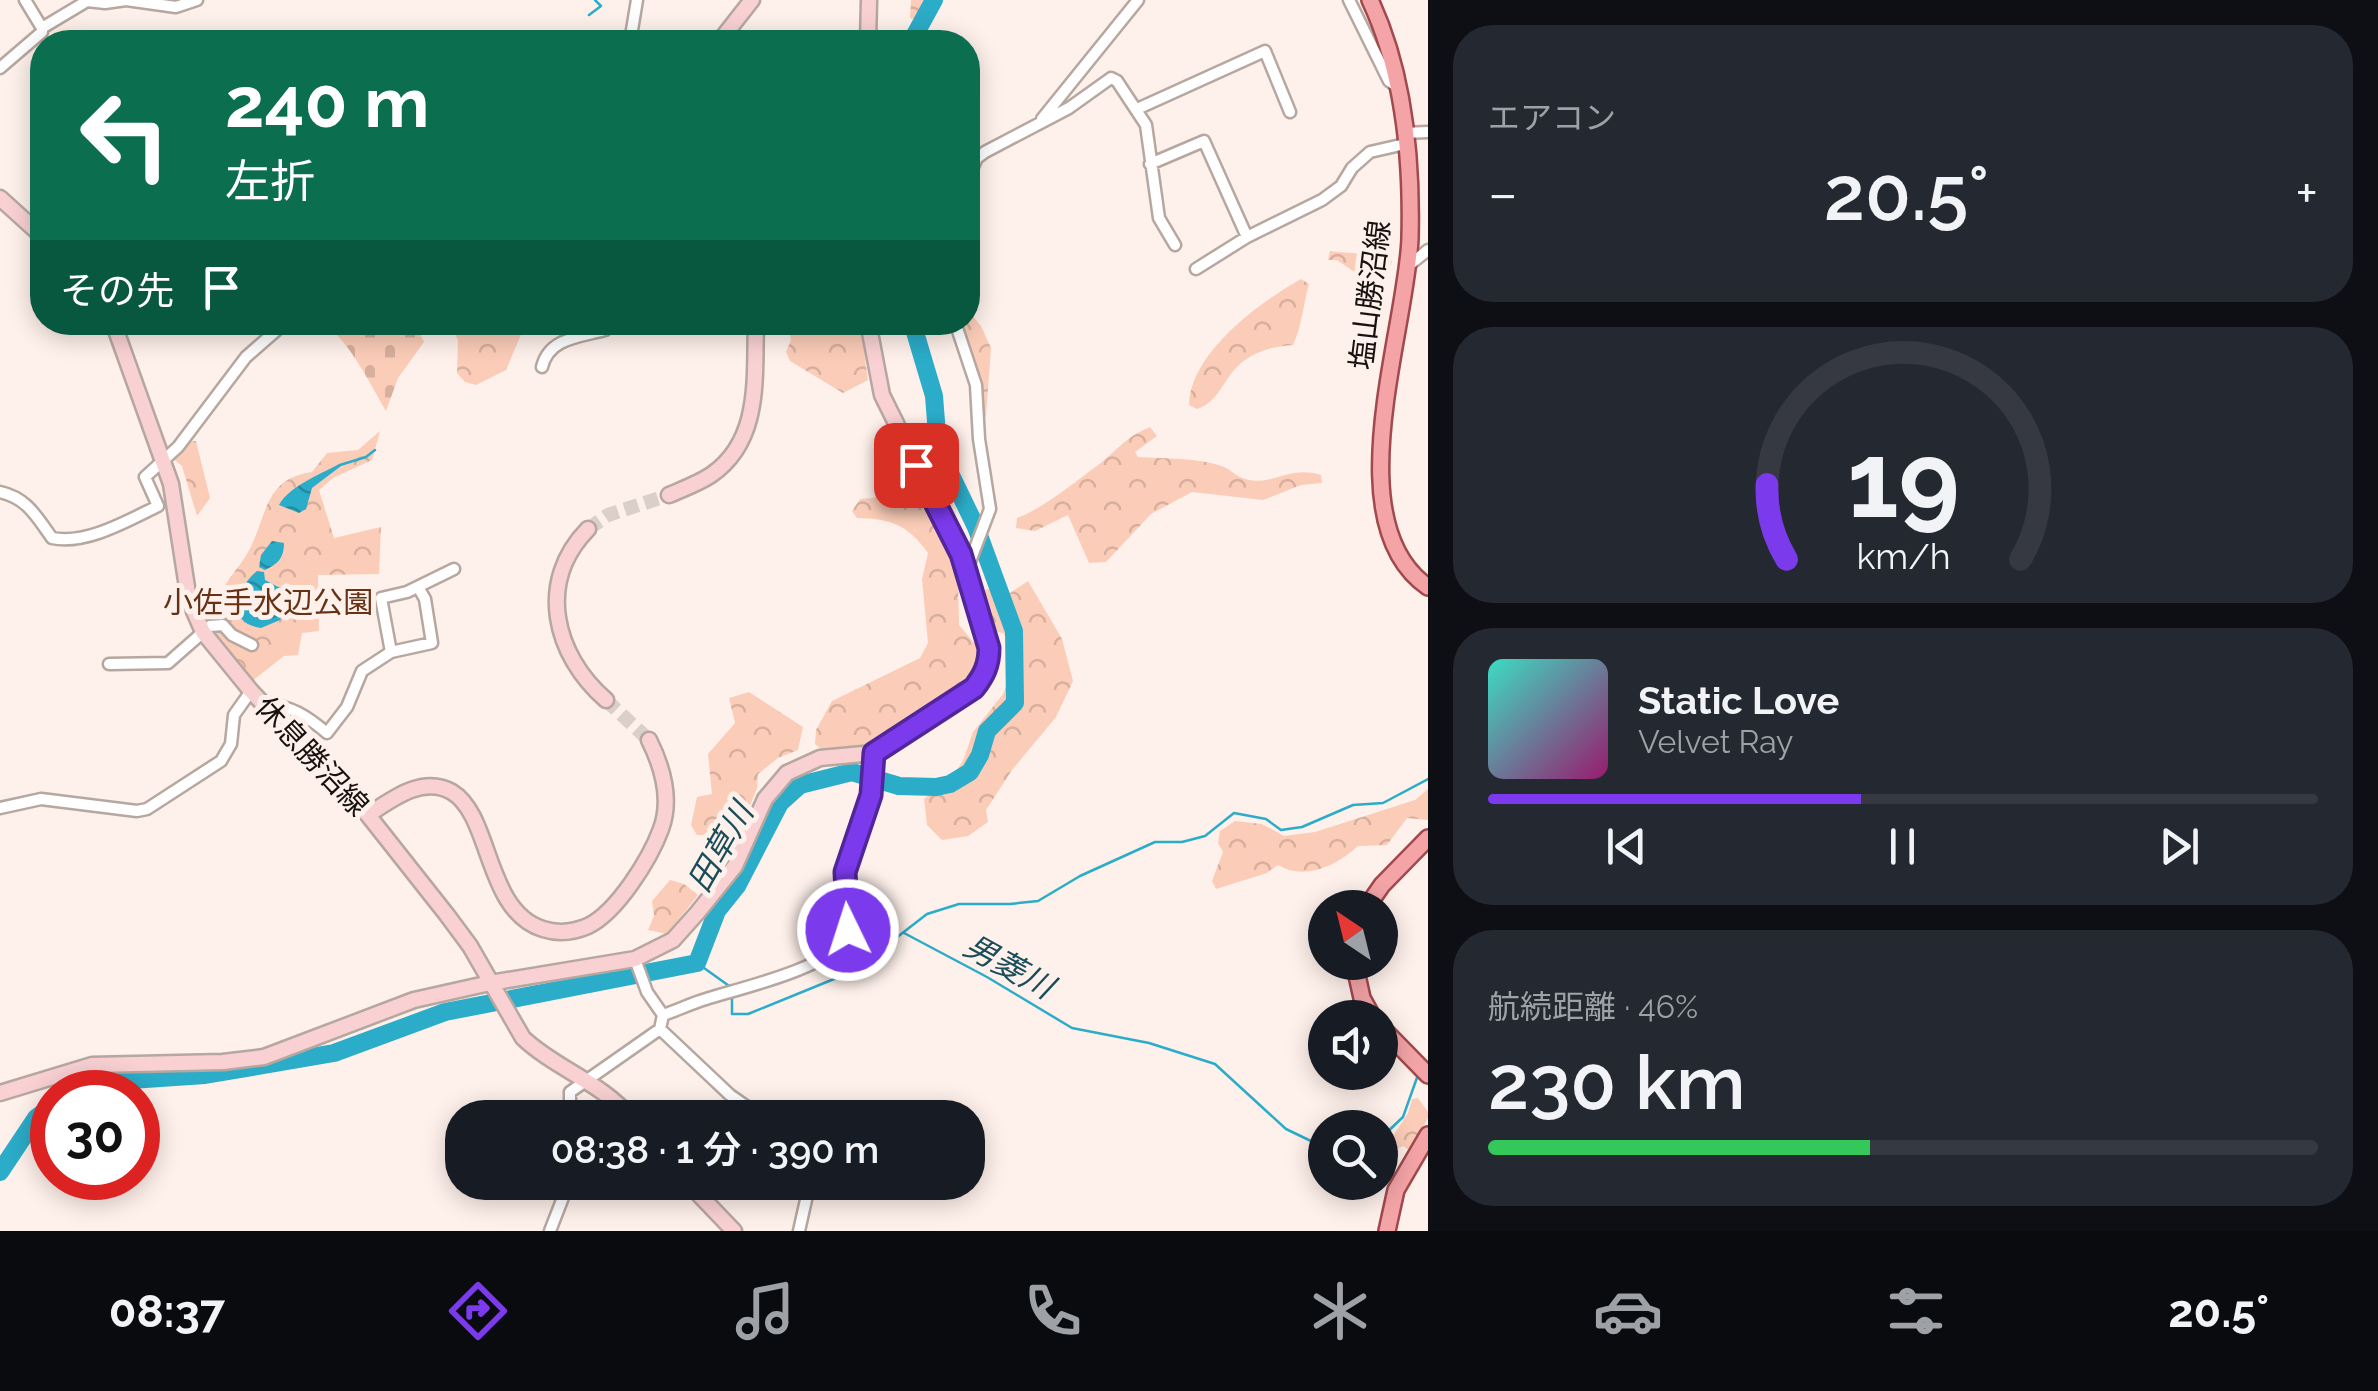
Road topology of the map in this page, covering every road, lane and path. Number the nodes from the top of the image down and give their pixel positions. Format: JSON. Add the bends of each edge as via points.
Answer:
{"nodes":[{"id":1,"x":26,"y":0,"type":"edge"},
{"id":2,"x":197,"y":0,"type":"edge"},
{"id":3,"x":637,"y":0,"type":"edge"},
{"id":4,"x":752,"y":0,"type":"edge"},
{"id":5,"x":869,"y":0,"type":"edge"},
{"id":6,"x":1138,"y":0,"type":"edge"},
{"id":7,"x":1349,"y":0,"type":"edge"},
{"id":8,"x":1370,"y":0,"type":"edge"},
{"id":9,"x":42,"y":30,"type":"edge"},
{"id":10,"x":49,"y":30,"type":"edge"},
{"id":11,"x":632,"y":30,"type":"edge"},
{"id":12,"x":728,"y":30,"type":"edge"},
{"id":13,"x":868,"y":30,"type":"edge"},
{"id":14,"x":30,"y":45,"type":"edge"},
{"id":15,"x":0,"y":68,"type":"edge"},
{"id":16,"x":1397,"y":86,"type":"junction"},
{"id":17,"x":1137,"y":108,"type":"junction"},
{"id":18,"x":1290,"y":112,"type":"dead end"},
{"id":19,"x":1038,"y":124,"type":"junction"},
{"id":20,"x":1428,"y":132,"type":"edge"},
{"id":21,"x":1405,"y":138,"type":"junction"},
{"id":22,"x":980,"y":157,"type":"edge"},
{"id":23,"x":1150,"y":164,"type":"junction"},
{"id":24,"x":0,"y":198,"type":"edge"},
{"id":25,"x":30,"y":225,"type":"edge"},
{"id":26,"x":1247,"y":237,"type":"junction"},
{"id":27,"x":1175,"y":245,"type":"dead end"},
{"id":28,"x":1428,"y":250,"type":"edge"},
{"id":29,"x":1408,"y":266,"type":"junction"},
{"id":30,"x":1196,"y":269,"type":"dead end"},
{"id":31,"x":118,"y":335,"type":"edge"},
{"id":32,"x":271,"y":335,"type":"edge"},
{"id":33,"x":586,"y":335,"type":"edge"},
{"id":34,"x":756,"y":335,"type":"edge"},
{"id":35,"x":870,"y":335,"type":"edge"},
{"id":36,"x":959,"y":335,"type":"edge"},
{"id":37,"x":542,"y":367,"type":"dead end"},
{"id":38,"x":164,"y":460,"type":"junction"},
{"id":39,"x":0,"y":492,"type":"edge"},
{"id":40,"x":668,"y":495,"type":"tunnel mouth"},
{"id":41,"x":588,"y":529,"type":"tunnel mouth"},
{"id":42,"x":454,"y":569,"type":"dead end"},
{"id":43,"x":966,"y":572,"type":"junction"},
{"id":44,"x":418,"y":586,"type":"junction"},
{"id":45,"x":1428,"y":587,"type":"edge"},
{"id":46,"x":204,"y":632,"type":"junction"},
{"id":47,"x":252,"y":645,"type":"dead end"},
{"id":48,"x":391,"y":652,"type":"junction"},
{"id":49,"x":110,"y":664,"type":"dead end"},
{"id":50,"x":251,"y":691,"type":"junction"},
{"id":51,"x":606,"y":700,"type":"tunnel mouth"},
{"id":52,"x":264,"y":705,"type":"junction"},
{"id":53,"x":649,"y":740,"type":"tunnel mouth"},
{"id":54,"x":874,"y":753,"type":"junction"},
{"id":55,"x":0,"y":808,"type":"edge"},
{"id":56,"x":368,"y":815,"type":"junction"},
{"id":57,"x":1428,"y":838,"type":"edge"},
{"id":58,"x":1379,"y":890,"type":"edge"},
{"id":59,"x":634,"y":959,"type":"junction"},
{"id":60,"x":492,"y":988,"type":"junction"},
{"id":61,"x":664,"y":1015,"type":"junction"},
{"id":62,"x":660,"y":1030,"type":"junction"},
{"id":63,"x":1398,"y":1045,"type":"edge"},
{"id":64,"x":1423,"y":1071,"type":"edge"},
{"id":65,"x":590,"y":1080,"type":"junction"},
{"id":66,"x":0,"y":1093,"type":"edge"},
{"id":67,"x":570,"y":1100,"type":"edge"},
{"id":68,"x":616,"y":1100,"type":"edge"},
{"id":69,"x":737,"y":1100,"type":"edge"},
{"id":70,"x":1428,"y":1135,"type":"edge"},
{"id":71,"x":562,"y":1200,"type":"edge"},
{"id":72,"x":704,"y":1200,"type":"edge"},
{"id":73,"x":806,"y":1200,"type":"edge"},
{"id":74,"x":550,"y":1231,"type":"edge"},
{"id":75,"x":734,"y":1231,"type":"edge"},
{"id":76,"x":799,"y":1231,"type":"edge"},
{"id":77,"x":1386,"y":1231,"type":"edge"}],
"edges":[{"from":1,"to":9,"type":"street"},
{"from":2,"to":10,"type":"street","via":[[176,7],[87,1]]},
{"from":3,"to":11,"type":"street"},
{"from":4,"to":12,"type":"street"},
{"from":5,"to":13,"type":"street"},
{"from":6,"to":19,"type":"street"},
{"from":7,"to":16,"type":"street"},
{"from":8,"to":16,"type":"main road","name":"塩山勝沼線"},
{"from":14,"to":15,"type":"street"},
{"from":16,"to":21,"type":"main road","name":"塩山勝沼線"},
{"from":17,"to":18,"type":"street","via":[[1266,51]]},
{"from":17,"to":19,"type":"street","via":[[1112,78]]},
{"from":17,"to":23,"type":"street"},
{"from":19,"to":22,"type":"street"},
{"from":20,"to":21,"type":"street"},
{"from":21,"to":26,"type":"street","via":[[1370,152],[1322,200]]},
{"from":21,"to":29,"type":"main road","name":"塩山勝沼線"},
{"from":23,"to":26,"type":"street","via":[[1204,141]]},
{"from":23,"to":27,"type":"street","via":[[1159,218]]},
{"from":24,"to":25,"type":"street"},
{"from":26,"to":30,"type":"street"},
{"from":28,"to":29,"type":"street"},
{"from":29,"to":45,"type":"main road","name":"塩山勝沼線","via":[[1382,418],[1382,462],[1388,532],[1406,566]]},
{"from":31,"to":38,"type":"street","name":"休息勝沼線"},
{"from":32,"to":38,"type":"street"},
{"from":33,"to":37,"type":"street","via":[[556,343]]},
{"from":34,"to":40,"type":"street","via":[[753,408],[742,440],[708,478]]},
{"from":35,"to":43,"type":"street","via":[[882,395]]},
{"from":36,"to":43,"type":"street","via":[[976,385],[990,509]]},
{"from":38,"to":39,"type":"street","via":[[145,477],[158,506],[68,541],[52,538],[27,504]]},
{"from":38,"to":46,"type":"street","name":"休息勝沼線","via":[[189,600]]},
{"from":41,"to":51,"type":"street","via":[[560,580],[558,623],[566,654]]},
{"from":42,"to":44,"type":"street"},
{"from":43,"to":54,"type":"street","via":[[989,648],[982,678]]},
{"from":44,"to":48,"type":"street","via":[[381,598]]},
{"from":44,"to":48,"type":"street","via":[[432,643]]},
{"from":46,"to":47,"type":"street","via":[[223,626]]},
{"from":46,"to":49,"type":"street","via":[[168,664]]},
{"from":46,"to":50,"type":"street","name":"休息勝沼線"},
{"from":48,"to":52,"type":"street","via":[[362,671],[327,733],[308,716]]},
{"from":50,"to":52,"type":"street","name":"休息勝沼線"},
{"from":50,"to":55,"type":"street","via":[[234,716],[222,761],[147,810],[41,798]]},
{"from":52,"to":56,"type":"street","name":"休息勝沼線"},
{"from":53,"to":56,"type":"street","via":[[666,792],[655,846],[607,913],[573,931],[533,926],[513,909],[466,808],[450,791],[422,786]]},
{"from":54,"to":59,"type":"street","via":[[820,758],[787,773],[765,799],[734,866],[698,912],[673,940]]},
{"from":54,"to":61,"type":"street","via":[[871,795],[844,880],[843,942],[777,979]]},
{"from":56,"to":60,"type":"street","name":"休息勝沼線","via":[[448,915]]},
{"from":57,"to":58,"type":"main road"},
{"from":59,"to":60,"type":"street"},
{"from":59,"to":61,"type":"street"},
{"from":60,"to":65,"type":"street","name":"休息勝沼線","via":[[534,1048]]},
{"from":60,"to":66,"type":"street","via":[[414,1000],[264,1056],[92,1065]]},
{"from":61,"to":62,"type":"street"},
{"from":62,"to":65,"type":"street"},
{"from":62,"to":69,"type":"street"},
{"from":63,"to":64,"type":"main road"},
{"from":65,"to":67,"type":"street","via":[[570,1092]]},
{"from":65,"to":68,"type":"street","name":"休息勝沼線"},
{"from":70,"to":77,"type":"main road","via":[[1396,1190]]},
{"from":71,"to":74,"type":"street"},
{"from":72,"to":75,"type":"street"},
{"from":73,"to":76,"type":"street"}]}
